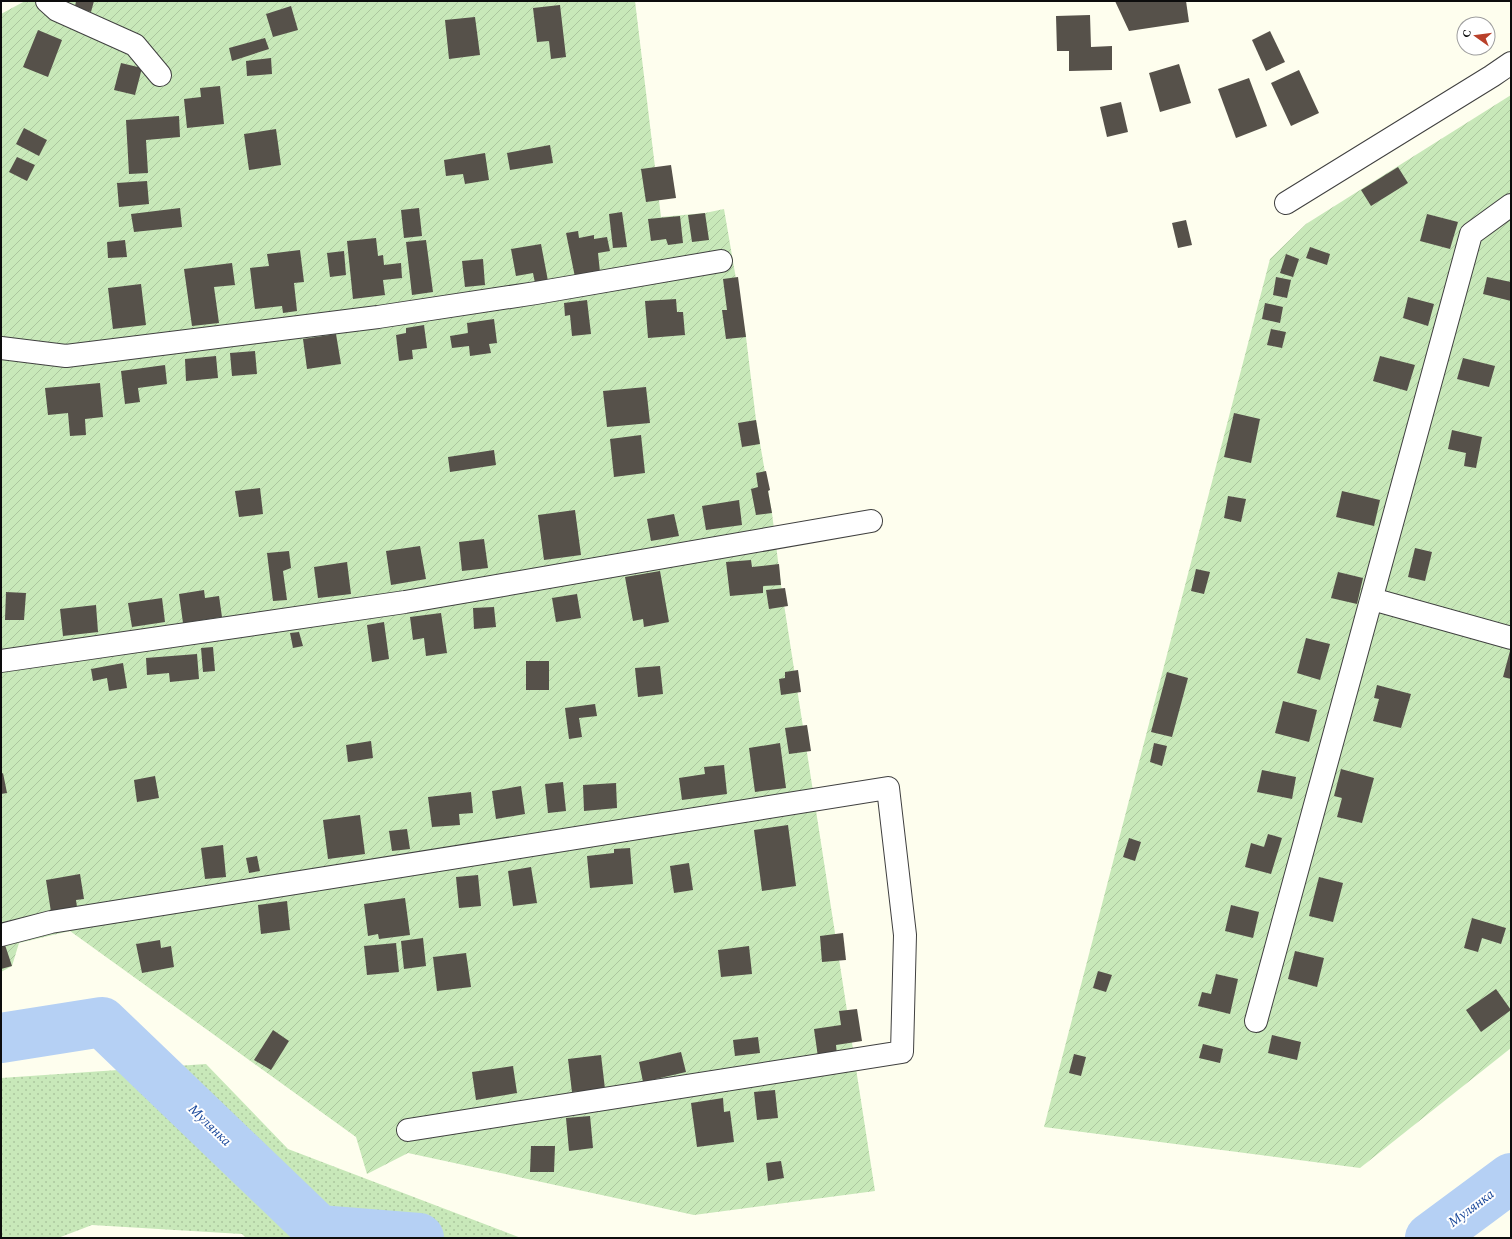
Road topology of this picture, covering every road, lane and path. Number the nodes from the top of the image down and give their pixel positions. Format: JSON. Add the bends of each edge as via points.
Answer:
{"nodes":[{"id":1,"x":47,"y":1,"type":"edge"},
{"id":2,"x":1511,"y":63,"type":"edge"},
{"id":3,"x":160,"y":74,"type":"dead end"},
{"id":4,"x":1286,"y":204,"type":"dead end"},
{"id":5,"x":1511,"y":205,"type":"edge"},
{"id":6,"x":721,"y":261,"type":"dead end"},
{"id":7,"x":1,"y":348,"type":"edge"},
{"id":8,"x":871,"y":521,"type":"dead end"},
{"id":9,"x":1372,"y":599,"type":"junction"},
{"id":10,"x":1511,"y":638,"type":"edge"},
{"id":11,"x":1,"y":661,"type":"edge"},
{"id":12,"x":1,"y":935,"type":"edge"},
{"id":13,"x":1256,"y":1021,"type":"dead end"},
{"id":14,"x":408,"y":1130,"type":"dead end"}],
"edges":[{"from":1,"to":3,"type":"street","via":[[57,10],[135,45]]},
{"from":2,"to":4,"type":"street"},
{"from":5,"to":9,"type":"street","via":[[1471,234]]},
{"from":6,"to":7,"type":"street","via":[[378,317],[66,356]]},
{"from":8,"to":11,"type":"street","via":[[405,602]]},
{"from":9,"to":10,"type":"street"},
{"from":9,"to":13,"type":"street"},
{"from":12,"to":14,"type":"street","via":[[51,922],[888,788],[905,935],[902,1052]]}]}
